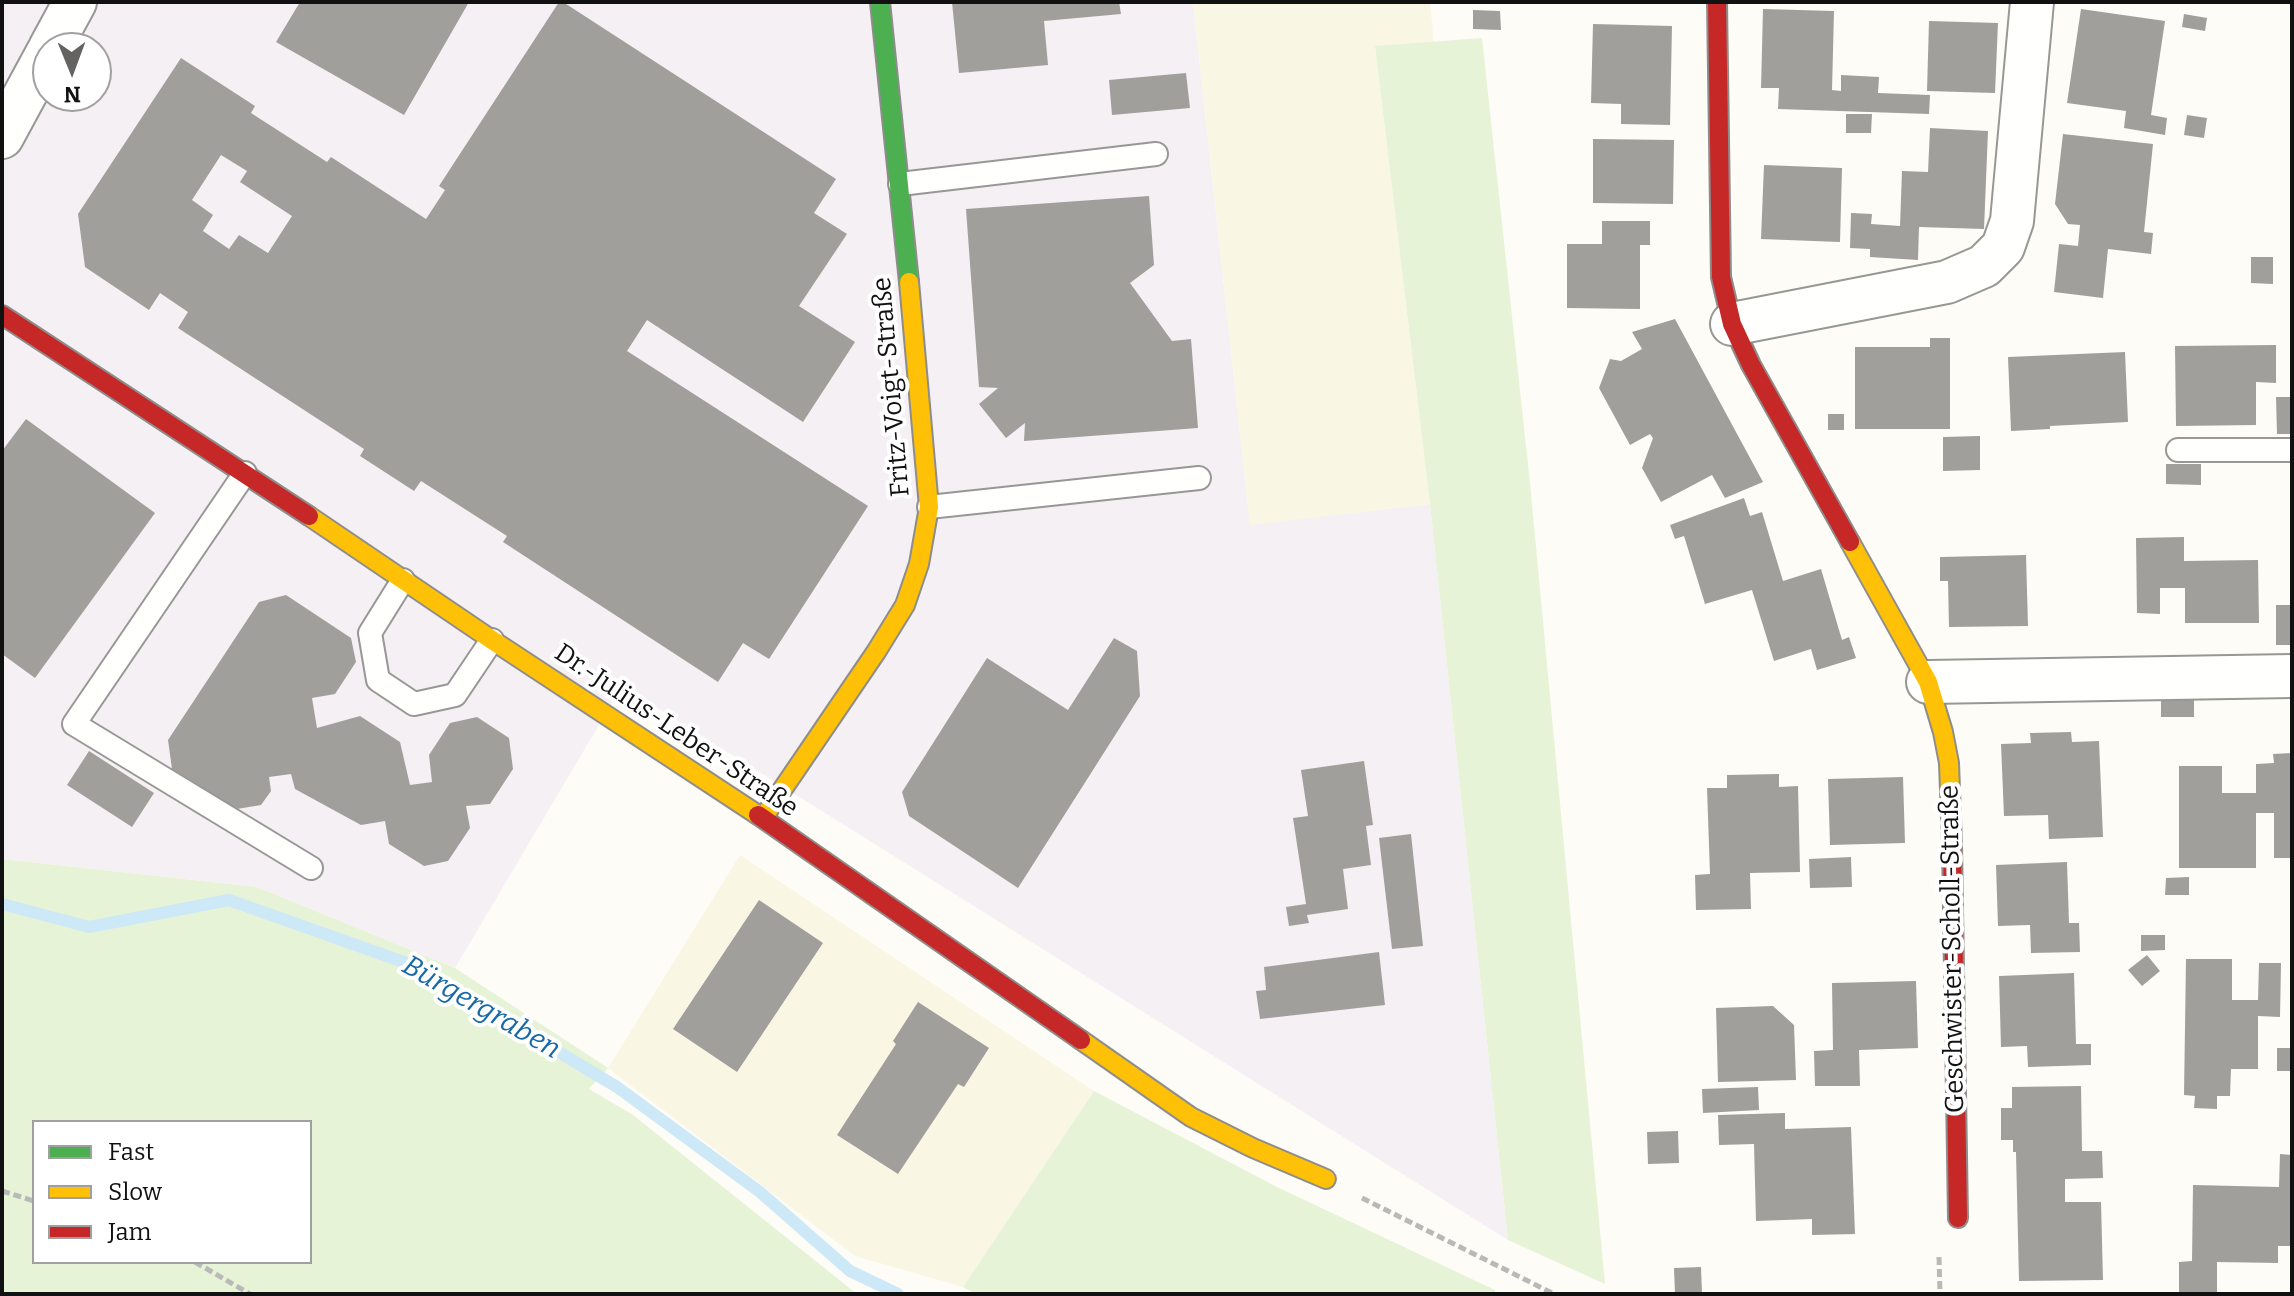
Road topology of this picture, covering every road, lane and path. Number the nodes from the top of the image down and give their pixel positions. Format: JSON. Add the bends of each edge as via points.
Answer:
{"nodes":[{"id":1,"x":75,"y":2,"type":"edge"},
{"id":2,"x":880,"y":2,"type":"edge"},
{"id":3,"x":1717,"y":2,"type":"edge"},
{"id":4,"x":2032,"y":2,"type":"edge"},
{"id":5,"x":59,"y":32,"type":"edge"},
{"id":6,"x":32,"y":81,"type":"edge"},
{"id":7,"x":2,"y":137,"type":"edge"},
{"id":8,"x":1156,"y":154,"type":"dead end"},
{"id":9,"x":900,"y":184,"type":"junction"},
{"id":10,"x":2,"y":315,"type":"edge"},
{"id":11,"x":1732,"y":324,"type":"junction"},
{"id":12,"x":2178,"y":450,"type":"dead end"},
{"id":13,"x":2292,"y":450,"type":"edge"},
{"id":14,"x":245,"y":473,"type":"junction"},
{"id":15,"x":1199,"y":478,"type":"dead end"},
{"id":16,"x":929,"y":507,"type":"junction"},
{"id":17,"x":403,"y":580,"type":"junction"},
{"id":18,"x":492,"y":640,"type":"junction"},
{"id":19,"x":2292,"y":676,"type":"edge"},
{"id":20,"x":1928,"y":682,"type":"junction"},
{"id":21,"x":763,"y":818,"type":"junction"},
{"id":22,"x":311,"y":868,"type":"dead end"},
{"id":23,"x":1326,"y":1179,"type":"joint"},
{"id":24,"x":2,"y":1191,"type":"edge"},
{"id":25,"x":32,"y":1200,"type":"edge"},
{"id":26,"x":1958,"y":1218,"type":"dead end"},
{"id":27,"x":198,"y":1264,"type":"edge"},
{"id":28,"x":1535,"y":1285,"type":"junction"},
{"id":29,"x":250,"y":1294,"type":"edge"},
{"id":30,"x":1542,"y":1294,"type":"edge"},
{"id":31,"x":1554,"y":1294,"type":"edge"}],
"edges":[{"from":1,"to":5,"type":"street"},
{"from":2,"to":9,"type":"street","name":"Fritz-Voigt-Straße"},
{"from":3,"to":11,"type":"street","name":"Geschwister-Scholl-Straße","via":[[1721,277]]},
{"from":4,"to":11,"type":"street","via":[[2012,221],[2003,247],[1984,266],[1947,282]]},
{"from":6,"to":7,"type":"street"},
{"from":8,"to":9,"type":"lane"},
{"from":9,"to":16,"type":"street","name":"Fritz-Voigt-Straße"},
{"from":10,"to":14,"type":"street","name":"Dr.-Julius-Leber-Straße"},
{"from":11,"to":20,"type":"street","name":"Geschwister-Scholl-Straße"},
{"from":12,"to":13,"type":"lane"},
{"from":14,"to":17,"type":"street","name":"Dr.-Julius-Leber-Straße"},
{"from":14,"to":22,"type":"lane","via":[[74,724]]},
{"from":15,"to":16,"type":"lane"},
{"from":16,"to":21,"type":"street","name":"Fritz-Voigt-Straße","via":[[905,605]]},
{"from":17,"to":18,"type":"street","name":"Dr.-Julius-Leber-Straße"},
{"from":17,"to":18,"type":"lane","via":[[370,633],[378,680],[414,704],[455,695]]},
{"from":18,"to":21,"type":"street","name":"Dr.-Julius-Leber-Straße"},
{"from":19,"to":20,"type":"street"},
{"from":20,"to":26,"type":"street","name":"Geschwister-Scholl-Straße","via":[[1949,763]]},
{"from":21,"to":23,"type":"street","name":"Dr.-Julius-Leber-Straße","via":[[1191,1117]]},
{"from":23,"to":28,"type":"path"},
{"from":24,"to":25,"type":"path"},
{"from":27,"to":29,"type":"path"},
{"from":28,"to":30,"type":"path"},
{"from":28,"to":31,"type":"path"}]}
